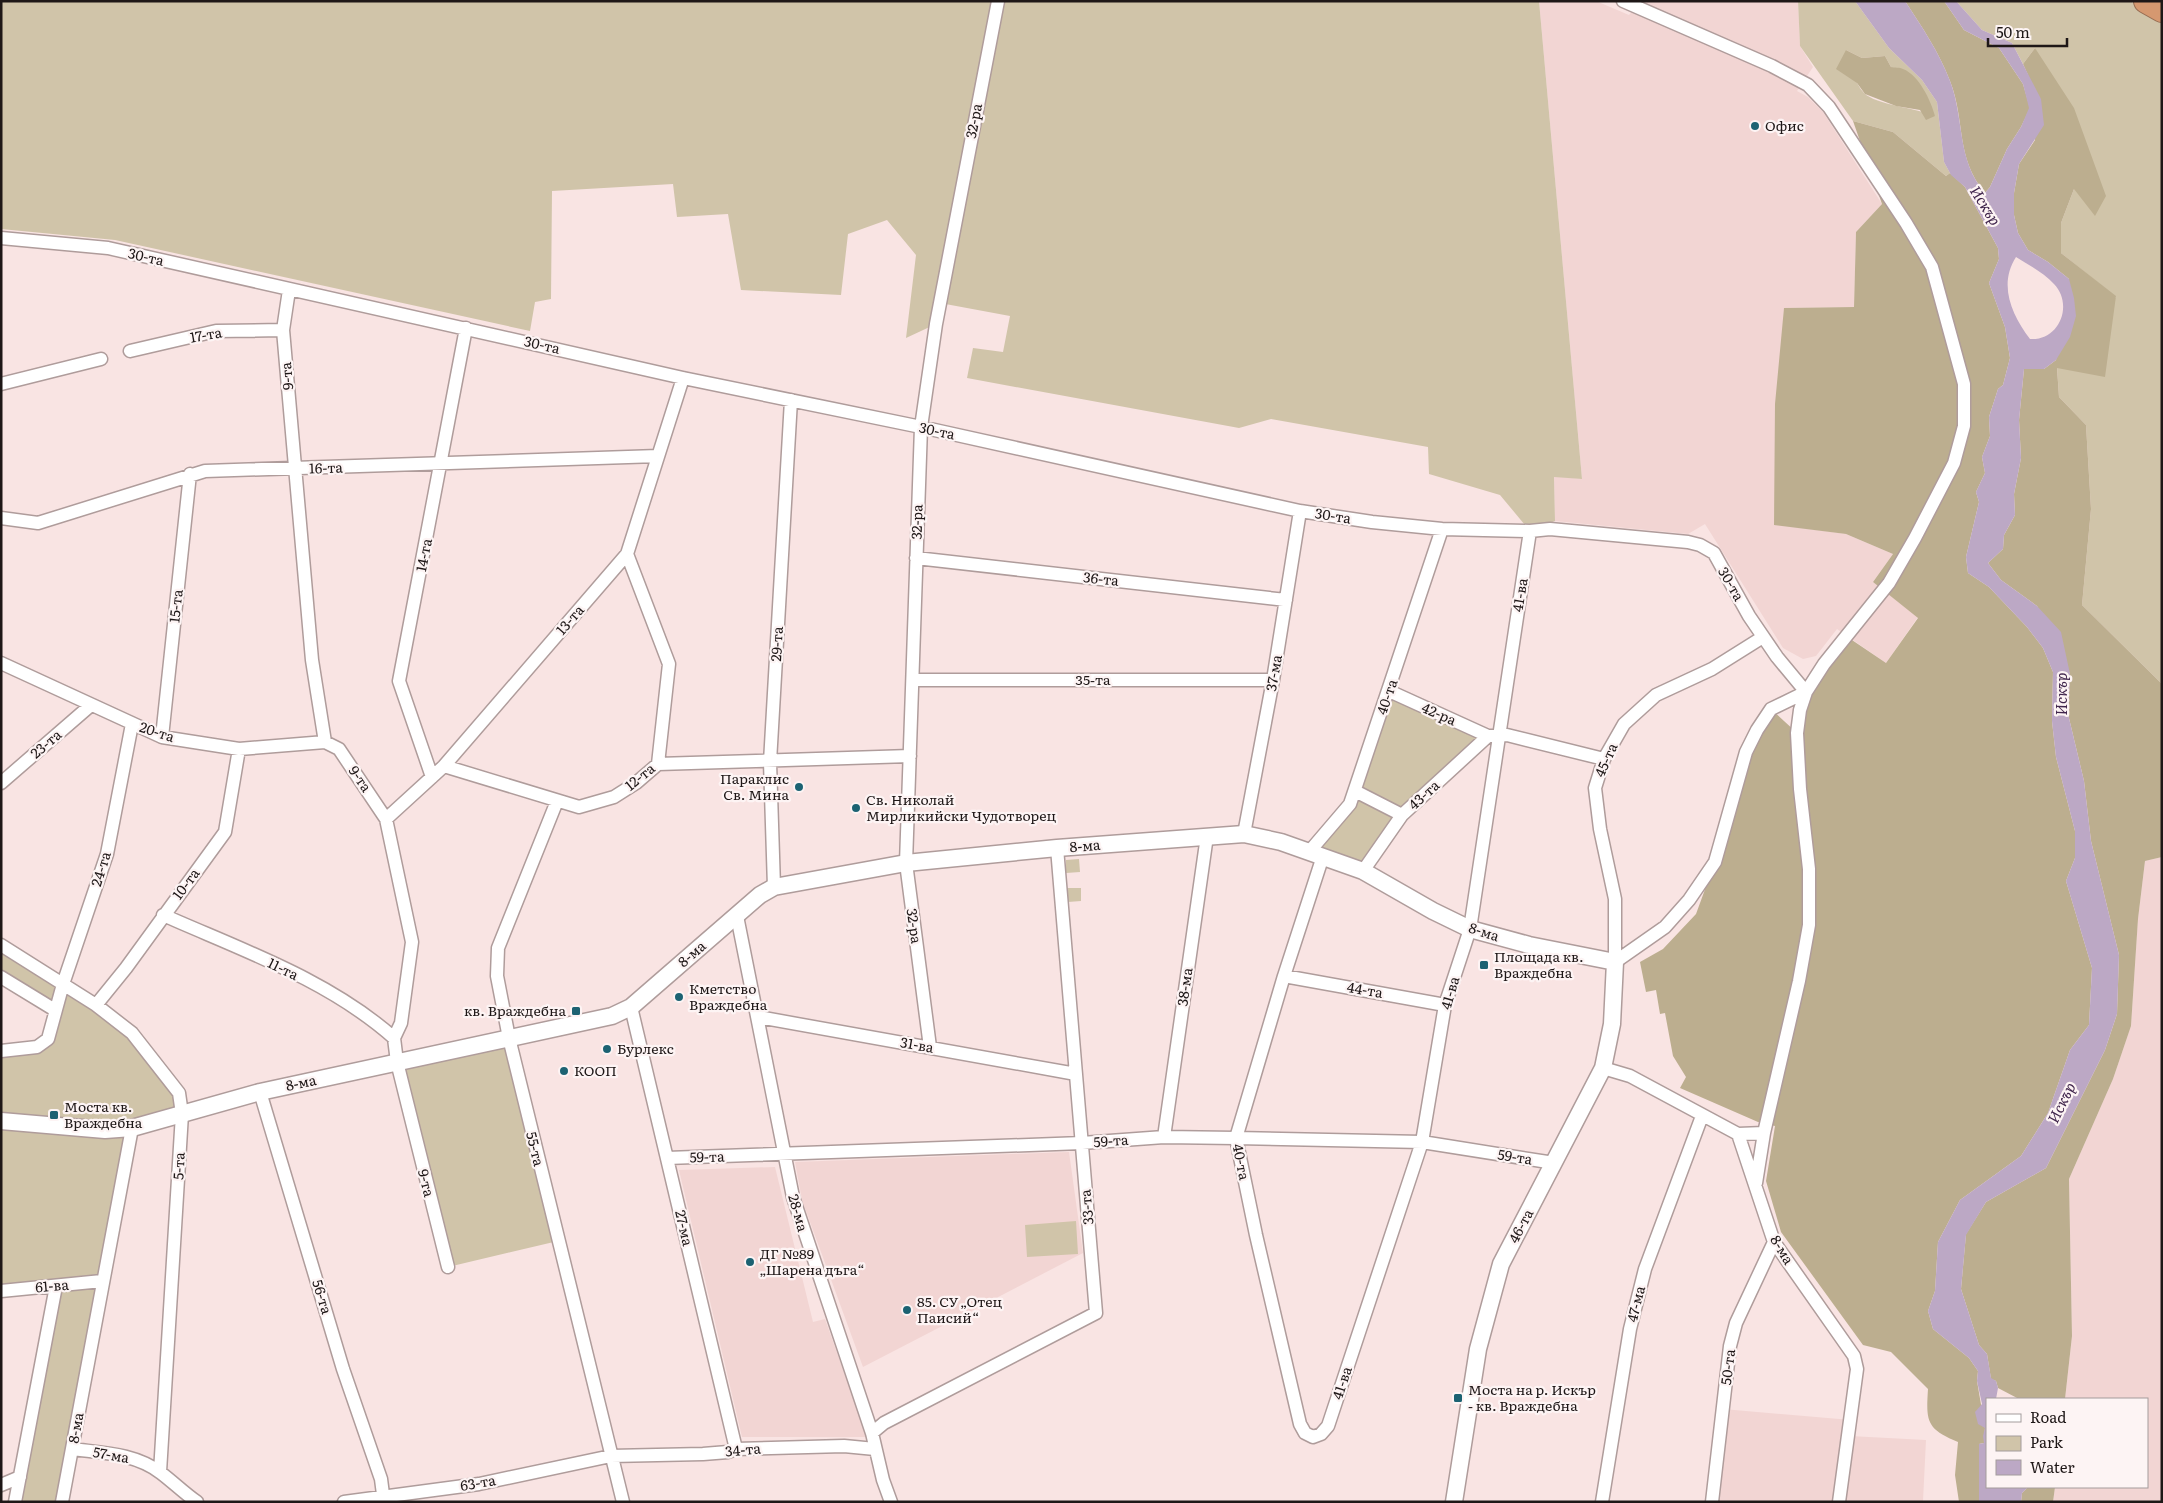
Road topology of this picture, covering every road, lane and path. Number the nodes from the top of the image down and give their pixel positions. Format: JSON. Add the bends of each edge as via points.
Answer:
{"nodes":[{"id":1,"x":998,"y":1,"type":"edge"},
{"id":2,"x":1624,"y":1,"type":"edge"},
{"id":3,"x":2146,"y":1,"type":"edge"},
{"id":4,"x":2162,"y":10,"type":"edge"},
{"id":5,"x":1,"y":238,"type":"edge"},
{"id":6,"x":289,"y":290,"type":"junction"},
{"id":7,"x":466,"y":328,"type":"junction"},
{"id":8,"x":283,"y":330,"type":"junction"},
{"id":9,"x":130,"y":351,"type":"dead end"},
{"id":10,"x":101,"y":359,"type":"dead end"},
{"id":11,"x":683,"y":378,"type":"junction"},
{"id":12,"x":1,"y":384,"type":"edge"},
{"id":13,"x":791,"y":400,"type":"junction"},
{"id":14,"x":922,"y":428,"type":"junction"},
{"id":15,"x":658,"y":456,"type":"junction"},
{"id":16,"x":442,"y":465,"type":"junction"},
{"id":17,"x":295,"y":469,"type":"junction"},
{"id":18,"x":190,"y":474,"type":"junction"},
{"id":19,"x":1300,"y":511,"type":"junction"},
{"id":20,"x":1,"y":518,"type":"edge"},
{"id":21,"x":1442,"y":529,"type":"junction"},
{"id":22,"x":1530,"y":531,"type":"junction"},
{"id":23,"x":627,"y":554,"type":"junction"},
{"id":24,"x":916,"y":558,"type":"junction"},
{"id":25,"x":1286,"y":600,"type":"junction"},
{"id":26,"x":1763,"y":637,"type":"junction"},
{"id":27,"x":1,"y":663,"type":"edge"},
{"id":28,"x":913,"y":680,"type":"junction"},
{"id":29,"x":1273,"y":680,"type":"junction"},
{"id":30,"x":1389,"y":691,"type":"junction"},
{"id":31,"x":1806,"y":692,"type":"junction"},
{"id":32,"x":91,"y":705,"type":"junction"},
{"id":33,"x":132,"y":724,"type":"junction"},
{"id":34,"x":1493,"y":736,"type":"junction"},
{"id":35,"x":162,"y":737,"type":"junction"},
{"id":36,"x":325,"y":742,"type":"junction"},
{"id":37,"x":239,"y":749,"type":"junction"},
{"id":38,"x":910,"y":756,"type":"junction"},
{"id":39,"x":1604,"y":759,"type":"junction"},
{"id":40,"x":770,"y":762,"type":"junction"},
{"id":41,"x":658,"y":764,"type":"junction"},
{"id":42,"x":444,"y":766,"type":"junction"},
{"id":43,"x":432,"y":777,"type":"junction"},
{"id":44,"x":1,"y":783,"type":"edge"},
{"id":45,"x":1355,"y":791,"type":"junction"},
{"id":46,"x":557,"y":800,"type":"junction"},
{"id":47,"x":579,"y":807,"type":"junction"},
{"id":48,"x":550,"y":814,"type":"junction"},
{"id":49,"x":1402,"y":815,"type":"junction"},
{"id":50,"x":386,"y":819,"type":"junction"},
{"id":51,"x":1244,"y":834,"type":"junction"},
{"id":52,"x":1207,"y":836,"type":"junction"},
{"id":53,"x":1057,"y":848,"type":"junction"},
{"id":54,"x":1316,"y":854,"type":"junction"},
{"id":55,"x":906,"y":863,"type":"junction"},
{"id":56,"x":1364,"y":871,"type":"junction"},
{"id":57,"x":774,"y":887,"type":"junction"},
{"id":58,"x":163,"y":914,"type":"junction"},
{"id":59,"x":736,"y":916,"type":"junction"},
{"id":60,"x":1470,"y":929,"type":"junction"},
{"id":61,"x":1,"y":946,"type":"edge"},
{"id":62,"x":1615,"y":962,"type":"junction"},
{"id":63,"x":1284,"y":976,"type":"junction"},
{"id":64,"x":1,"y":977,"type":"edge"},
{"id":65,"x":63,"y":984,"type":"junction"},
{"id":66,"x":1445,"y":1004,"type":"junction"},
{"id":67,"x":96,"y":1005,"type":"junction"},
{"id":68,"x":631,"y":1007,"type":"junction"},
{"id":69,"x":55,"y":1010,"type":"junction"},
{"id":70,"x":758,"y":1017,"type":"junction"},
{"id":71,"x":394,"y":1038,"type":"junction"},
{"id":72,"x":509,"y":1038,"type":"junction"},
{"id":73,"x":930,"y":1047,"type":"junction"},
{"id":74,"x":1,"y":1051,"type":"edge"},
{"id":75,"x":397,"y":1062,"type":"junction"},
{"id":76,"x":1602,"y":1068,"type":"junction"},
{"id":77,"x":1076,"y":1074,"type":"junction"},
{"id":78,"x":260,"y":1092,"type":"junction"},
{"id":79,"x":182,"y":1114,"type":"junction"},
{"id":80,"x":1702,"y":1116,"type":"junction"},
{"id":81,"x":1,"y":1121,"type":"edge"},
{"id":82,"x":132,"y":1128,"type":"junction"},
{"id":83,"x":1764,"y":1133,"type":"junction"},
{"id":84,"x":1738,"y":1134,"type":"junction"},
{"id":85,"x":1164,"y":1137,"type":"junction"},
{"id":86,"x":1236,"y":1138,"type":"junction"},
{"id":87,"x":1422,"y":1142,"type":"junction"},
{"id":88,"x":1082,"y":1143,"type":"junction"},
{"id":89,"x":784,"y":1155,"type":"junction"},
{"id":90,"x":667,"y":1158,"type":"junction"},
{"id":91,"x":1554,"y":1163,"type":"junction"},
{"id":92,"x":1756,"y":1183,"type":"junction"},
{"id":93,"x":1774,"y":1242,"type":"junction"},
{"id":94,"x":448,"y":1267,"type":"dead end"},
{"id":95,"x":102,"y":1281,"type":"junction"},
{"id":96,"x":56,"y":1286,"type":"junction"},
{"id":97,"x":1,"y":1291,"type":"edge"},
{"id":98,"x":872,"y":1433,"type":"junction"},
{"id":99,"x":1313,"y":1437,"type":"joint"},
{"id":100,"x":72,"y":1449,"type":"junction"},
{"id":101,"x":736,"y":1449,"type":"junction"},
{"id":102,"x":875,"y":1449,"type":"junction"},
{"id":103,"x":611,"y":1456,"type":"junction"},
{"id":104,"x":160,"y":1472,"type":"junction"},
{"id":105,"x":20,"y":1477,"type":"junction"},
{"id":106,"x":1,"y":1485,"type":"edge"},
{"id":107,"x":383,"y":1499,"type":"edge"},
{"id":108,"x":15,"y":1502,"type":"edge"},
{"id":109,"x":62,"y":1502,"type":"edge"},
{"id":110,"x":197,"y":1502,"type":"edge"},
{"id":111,"x":344,"y":1502,"type":"edge"},
{"id":112,"x":623,"y":1502,"type":"edge"},
{"id":113,"x":892,"y":1502,"type":"edge"},
{"id":114,"x":1454,"y":1502,"type":"edge"},
{"id":115,"x":1602,"y":1502,"type":"edge"},
{"id":116,"x":1712,"y":1502,"type":"edge"},
{"id":117,"x":1839,"y":1502,"type":"edge"}],
"edges":[{"from":1,"to":14,"type":"street","name":"32-ра","via":[[935,333]]},
{"from":2,"to":31,"type":"street","via":[[1780,70],[1808,85],[1829,107],[1932,267],[1964,384],[1964,426],[1954,462],[1942,488],[1888,583]]},
{"from":3,"to":4,"type":"highway"},
{"from":5,"to":6,"type":"street","name":"30-та","via":[[108,248]]},
{"from":6,"to":7,"type":"street","name":"30-та"},
{"from":6,"to":8,"type":"street","name":"9-та"},
{"from":7,"to":11,"type":"street","name":"30-та"},
{"from":7,"to":16,"type":"street","name":"14-та"},
{"from":8,"to":9,"type":"street","name":"17-та","via":[[216,331]]},
{"from":8,"to":17,"type":"street","name":"9-та"},
{"from":10,"to":12,"type":"street"},
{"from":11,"to":13,"type":"street","name":"30-та"},
{"from":11,"to":15,"type":"street","name":"13-та"},
{"from":13,"to":14,"type":"street","name":"30-та"},
{"from":13,"to":40,"type":"street","name":"29-та"},
{"from":14,"to":19,"type":"street","name":"30-та"},
{"from":14,"to":24,"type":"street","name":"32-ра"},
{"from":15,"to":16,"type":"street","name":"16-та"},
{"from":15,"to":23,"type":"street","name":"13-та"},
{"from":16,"to":17,"type":"street","name":"16-та"},
{"from":16,"to":43,"type":"street","name":"14-та","via":[[399,681]]},
{"from":17,"to":18,"type":"street","name":"16-та"},
{"from":17,"to":36,"type":"street","name":"9-та","via":[[312,660]]},
{"from":18,"to":20,"type":"street","name":"16-та","via":[[38,523]]},
{"from":18,"to":35,"type":"street","name":"15-та"},
{"from":19,"to":21,"type":"street","name":"30-та"},
{"from":19,"to":25,"type":"street","name":"37-ма"},
{"from":21,"to":22,"type":"street","name":"30-та"},
{"from":21,"to":30,"type":"street","name":"40-та"},
{"from":22,"to":26,"type":"street","name":"30-та","via":[[1550,529],[1700,545],[1714,553]]},
{"from":22,"to":34,"type":"street","name":"41-ва"},
{"from":23,"to":41,"type":"street","name":"12-та","via":[[669,664]]},
{"from":23,"to":42,"type":"street","name":"13-та"},
{"from":24,"to":25,"type":"street","name":"36-та"},
{"from":24,"to":28,"type":"street","name":"32-ра"},
{"from":25,"to":29,"type":"street","name":"37-ма"},
{"from":26,"to":31,"type":"street","name":"30-та"},
{"from":26,"to":39,"type":"street","name":"45-та","via":[[1712,669],[1656,695],[1624,724]]},
{"from":27,"to":32,"type":"street","name":"20-та"},
{"from":28,"to":29,"type":"street","name":"35-та"},
{"from":28,"to":38,"type":"street","name":"32-ра"},
{"from":29,"to":51,"type":"street","name":"37-ма"},
{"from":30,"to":34,"type":"street","name":"42-ра"},
{"from":30,"to":45,"type":"street","name":"40-та"},
{"from":31,"to":62,"type":"street","via":[[1770,709],[1758,730],[1746,752],[1715,862],[1690,900],[1665,927]]},
{"from":31,"to":83,"type":"street","via":[[1797,733],[1809,869],[1809,924]]},
{"from":32,"to":33,"type":"street","name":"20-та"},
{"from":32,"to":44,"type":"street","name":"23-та"},
{"from":33,"to":35,"type":"street","name":"20-та"},
{"from":33,"to":65,"type":"street","name":"24-та","via":[[107,854]]},
{"from":34,"to":39,"type":"street","name":"42-ра","via":[[1508,735]]},
{"from":34,"to":49,"type":"street","name":"43-та"},
{"from":34,"to":60,"type":"street","name":"41-ва"},
{"from":35,"to":37,"type":"street","name":"20-та"},
{"from":36,"to":37,"type":"street","name":"20-та"},
{"from":36,"to":50,"type":"street","name":"9-та","via":[[339,749]]},
{"from":37,"to":58,"type":"street","name":"10-та","via":[[226,832]]},
{"from":38,"to":40,"type":"street"},
{"from":38,"to":55,"type":"street","name":"32-ра"},
{"from":39,"to":62,"type":"street","name":"45-та","via":[[1595,788],[1615,900]]},
{"from":40,"to":41,"type":"street"},
{"from":40,"to":57,"type":"street","name":"29-та"},
{"from":41,"to":47,"type":"street","name":"12-та","via":[[614,797]]},
{"from":42,"to":43,"type":"street","name":"13-та"},
{"from":42,"to":46,"type":"street"},
{"from":43,"to":50,"type":"street","name":"13-та"},
{"from":45,"to":49,"type":"street"},
{"from":45,"to":54,"type":"street","name":"40-та","via":[[1350,804]]},
{"from":46,"to":47,"type":"street"},
{"from":46,"to":48,"type":"street","name":"55-та"},
{"from":47,"to":48,"type":"street","name":"12-та"},
{"from":48,"to":72,"type":"street","name":"55-та","via":[[498,948],[497,976]]},
{"from":49,"to":56,"type":"street","name":"43-та"},
{"from":50,"to":71,"type":"street","name":"9-та","via":[[412,942],[402,1023]]},
{"from":51,"to":52,"type":"street","name":"8-ма"},
{"from":51,"to":54,"type":"street","name":"8-ма"},
{"from":52,"to":53,"type":"street","name":"8-ма"},
{"from":52,"to":85,"type":"street","name":"38-ма"},
{"from":53,"to":55,"type":"street","name":"8-ма"},
{"from":53,"to":77,"type":"street","name":"33-та"},
{"from":54,"to":56,"type":"street","name":"8-ма"},
{"from":54,"to":63,"type":"street","name":"40-та"},
{"from":55,"to":57,"type":"street","name":"8-ма"},
{"from":55,"to":73,"type":"street","name":"32-ра"},
{"from":56,"to":60,"type":"street","name":"8-ма"},
{"from":57,"to":59,"type":"street","name":"8-ма"},
{"from":58,"to":67,"type":"street","name":"10-та"},
{"from":58,"to":71,"type":"street","name":"11-та","via":[[322,989],[381,1026]]},
{"from":59,"to":68,"type":"street","name":"8-ма"},
{"from":59,"to":70,"type":"street","name":"28-ма"},
{"from":60,"to":62,"type":"street","name":"8-ма","via":[[1529,945]]},
{"from":60,"to":66,"type":"street","name":"41-ва"},
{"from":61,"to":65,"type":"street","name":"5-та"},
{"from":62,"to":76,"type":"street","name":"46-та","via":[[1612,1024]]},
{"from":63,"to":66,"type":"street","name":"44-та"},
{"from":63,"to":86,"type":"street","name":"40-та"},
{"from":64,"to":69,"type":"street"},
{"from":65,"to":67,"type":"street","name":"5-та"},
{"from":65,"to":69,"type":"street","name":"24-та"},
{"from":66,"to":87,"type":"street","name":"41-ва"},
{"from":67,"to":79,"type":"street","name":"5-та","via":[[132,1033],[158,1064],[179,1093]]},
{"from":68,"to":72,"type":"street","name":"8-ма","via":[[612,1016]]},
{"from":68,"to":90,"type":"street","name":"27-ма"},
{"from":69,"to":74,"type":"street","via":[[48,1039],[37,1047]]},
{"from":70,"to":73,"type":"street","name":"31-ва"},
{"from":70,"to":89,"type":"street","name":"28-ма"},
{"from":71,"to":75,"type":"street","name":"9-та"},
{"from":72,"to":75,"type":"street","name":"8-ма"},
{"from":72,"to":103,"type":"street","name":"55-та"},
{"from":73,"to":77,"type":"street","name":"31-ва"},
{"from":75,"to":78,"type":"street","name":"8-ма"},
{"from":75,"to":94,"type":"street","name":"9-та"},
{"from":76,"to":80,"type":"street","via":[[1630,1076]]},
{"from":76,"to":91,"type":"street","name":"46-та"},
{"from":77,"to":88,"type":"street","name":"33-та"},
{"from":78,"to":79,"type":"street","name":"8-ма"},
{"from":78,"to":107,"type":"street","name":"56-та","via":[[343,1368],[381,1479]]},
{"from":79,"to":82,"type":"street","name":"8-ма"},
{"from":79,"to":104,"type":"street","name":"5-та"},
{"from":80,"to":84,"type":"street"},
{"from":80,"to":115,"type":"street","name":"47-ма","via":[[1645,1269],[1630,1329]]},
{"from":81,"to":82,"type":"street","via":[[105,1130]]},
{"from":82,"to":95,"type":"street","name":"8-ма"},
{"from":83,"to":84,"type":"street"},
{"from":83,"to":92,"type":"street"},
{"from":84,"to":92,"type":"street","name":"8-ма"},
{"from":85,"to":86,"type":"street","name":"59-та"},
{"from":85,"to":88,"type":"street","name":"59-та"},
{"from":86,"to":87,"type":"street","name":"59-та"},
{"from":86,"to":99,"type":"street","name":"40-та","via":[[1300,1424],[1305,1433]]},
{"from":87,"to":91,"type":"street","name":"59-та"},
{"from":87,"to":99,"type":"street","name":"41-ва","via":[[1328,1426]]},
{"from":88,"to":89,"type":"street","name":"59-та"},
{"from":88,"to":98,"type":"street","name":"33-та","via":[[1096,1312],[884,1423]]},
{"from":89,"to":90,"type":"street","name":"59-та"},
{"from":89,"to":98,"type":"street","name":"28-ма","via":[[793,1198]]},
{"from":90,"to":101,"type":"street","name":"27-ма"},
{"from":91,"to":114,"type":"street","name":"46-та","via":[[1501,1264],[1478,1349]]},
{"from":92,"to":93,"type":"street","name":"8-ма"},
{"from":93,"to":116,"type":"street","name":"50-та","via":[[1736,1322],[1730,1346]]},
{"from":93,"to":117,"type":"street","name":"8-ма","via":[[1854,1356],[1858,1369]]},
{"from":95,"to":96,"type":"street","name":"61-ва"},
{"from":95,"to":100,"type":"street","name":"8-ма"},
{"from":96,"to":97,"type":"street","name":"61-ва"},
{"from":96,"to":105,"type":"street"},
{"from":98,"to":102,"type":"street","name":"28-ма"},
{"from":100,"to":104,"type":"street","name":"57-ма","via":[[127,1456]]},
{"from":100,"to":109,"type":"street","name":"8-ма"},
{"from":101,"to":102,"type":"street","name":"34-та","via":[[844,1446]]},
{"from":101,"to":103,"type":"street","name":"34-та","via":[[703,1454]]},
{"from":102,"to":113,"type":"street","name":"28-ма"},
{"from":103,"to":107,"type":"street","name":"63-та","via":[[479,1484]]},
{"from":103,"to":112,"type":"street","name":"55-та"},
{"from":104,"to":110,"type":"street","name":"57-ма"},
{"from":105,"to":106,"type":"street"},
{"from":105,"to":108,"type":"street"},
{"from":107,"to":111,"type":"street","name":"63-та"}]}
